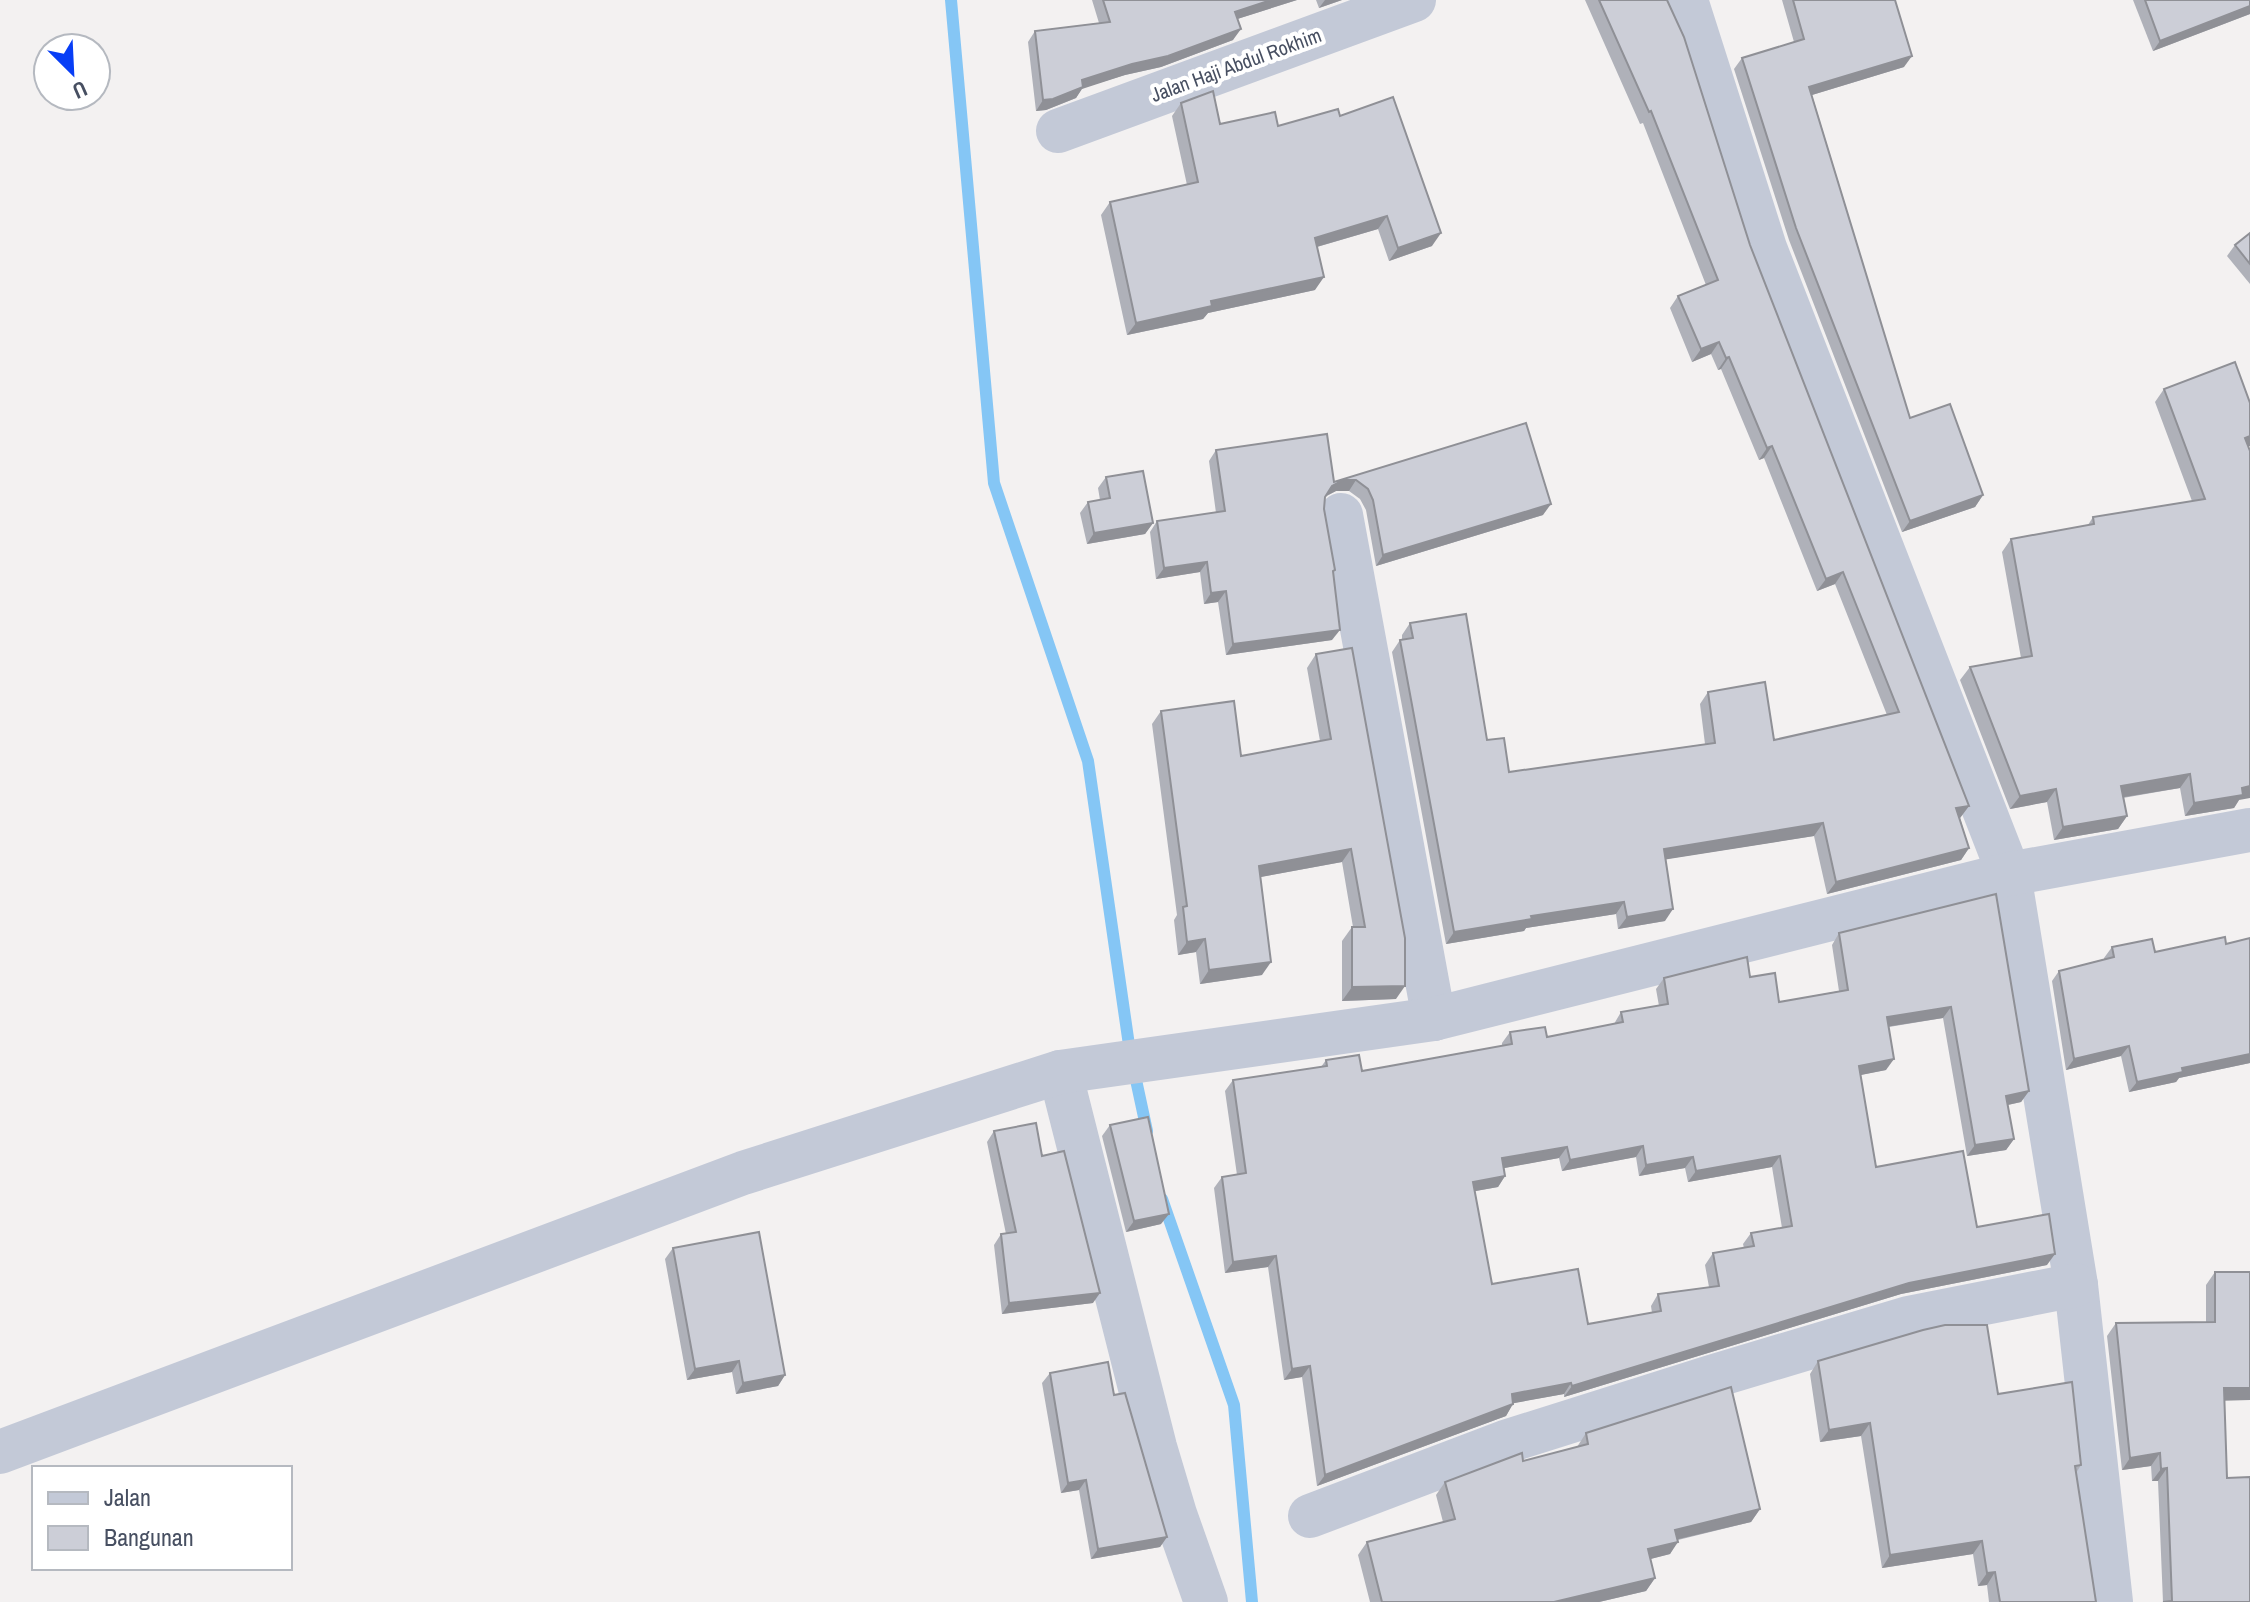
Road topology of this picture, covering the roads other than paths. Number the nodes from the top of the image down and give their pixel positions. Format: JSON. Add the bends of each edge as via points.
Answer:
{"nodes":[{"id":1,"x":1414,"y":0,"type":"edge"},
{"id":2,"x":1686,"y":0,"type":"edge"},
{"id":3,"x":1058,"y":131,"type":"dead end"},
{"id":4,"x":1341,"y":515,"type":"dead end"},
{"id":5,"x":2250,"y":830,"type":"edge"},
{"id":6,"x":2009,"y":874,"type":"junction"},
{"id":7,"x":1434,"y":1019,"type":"junction"},
{"id":8,"x":1060,"y":1072,"type":"junction"},
{"id":9,"x":2076,"y":1285,"type":"junction"},
{"id":10,"x":0,"y":1452,"type":"edge"},
{"id":11,"x":1310,"y":1516,"type":"dead end"},
{"id":12,"x":1206,"y":1602,"type":"edge"},
{"id":13,"x":2111,"y":1602,"type":"edge"}],
"edges":[{"from":1,"to":3,"type":"street","name":"Jalan Haji Abdul Rokhim"},
{"from":2,"to":6,"type":"street","via":[[1765,248]]},
{"from":4,"to":7,"type":"street"},
{"from":5,"to":6,"type":"street"},
{"from":6,"to":7,"type":"street"},
{"from":6,"to":9,"type":"street"},
{"from":7,"to":8,"type":"street"},
{"from":8,"to":10,"type":"street","via":[[743,1173]]},
{"from":8,"to":12,"type":"street","via":[[1155,1447]]},
{"from":9,"to":11,"type":"street","via":[[1908,1318],[1711,1377],[1505,1442]]},
{"from":9,"to":13,"type":"street"}]}
